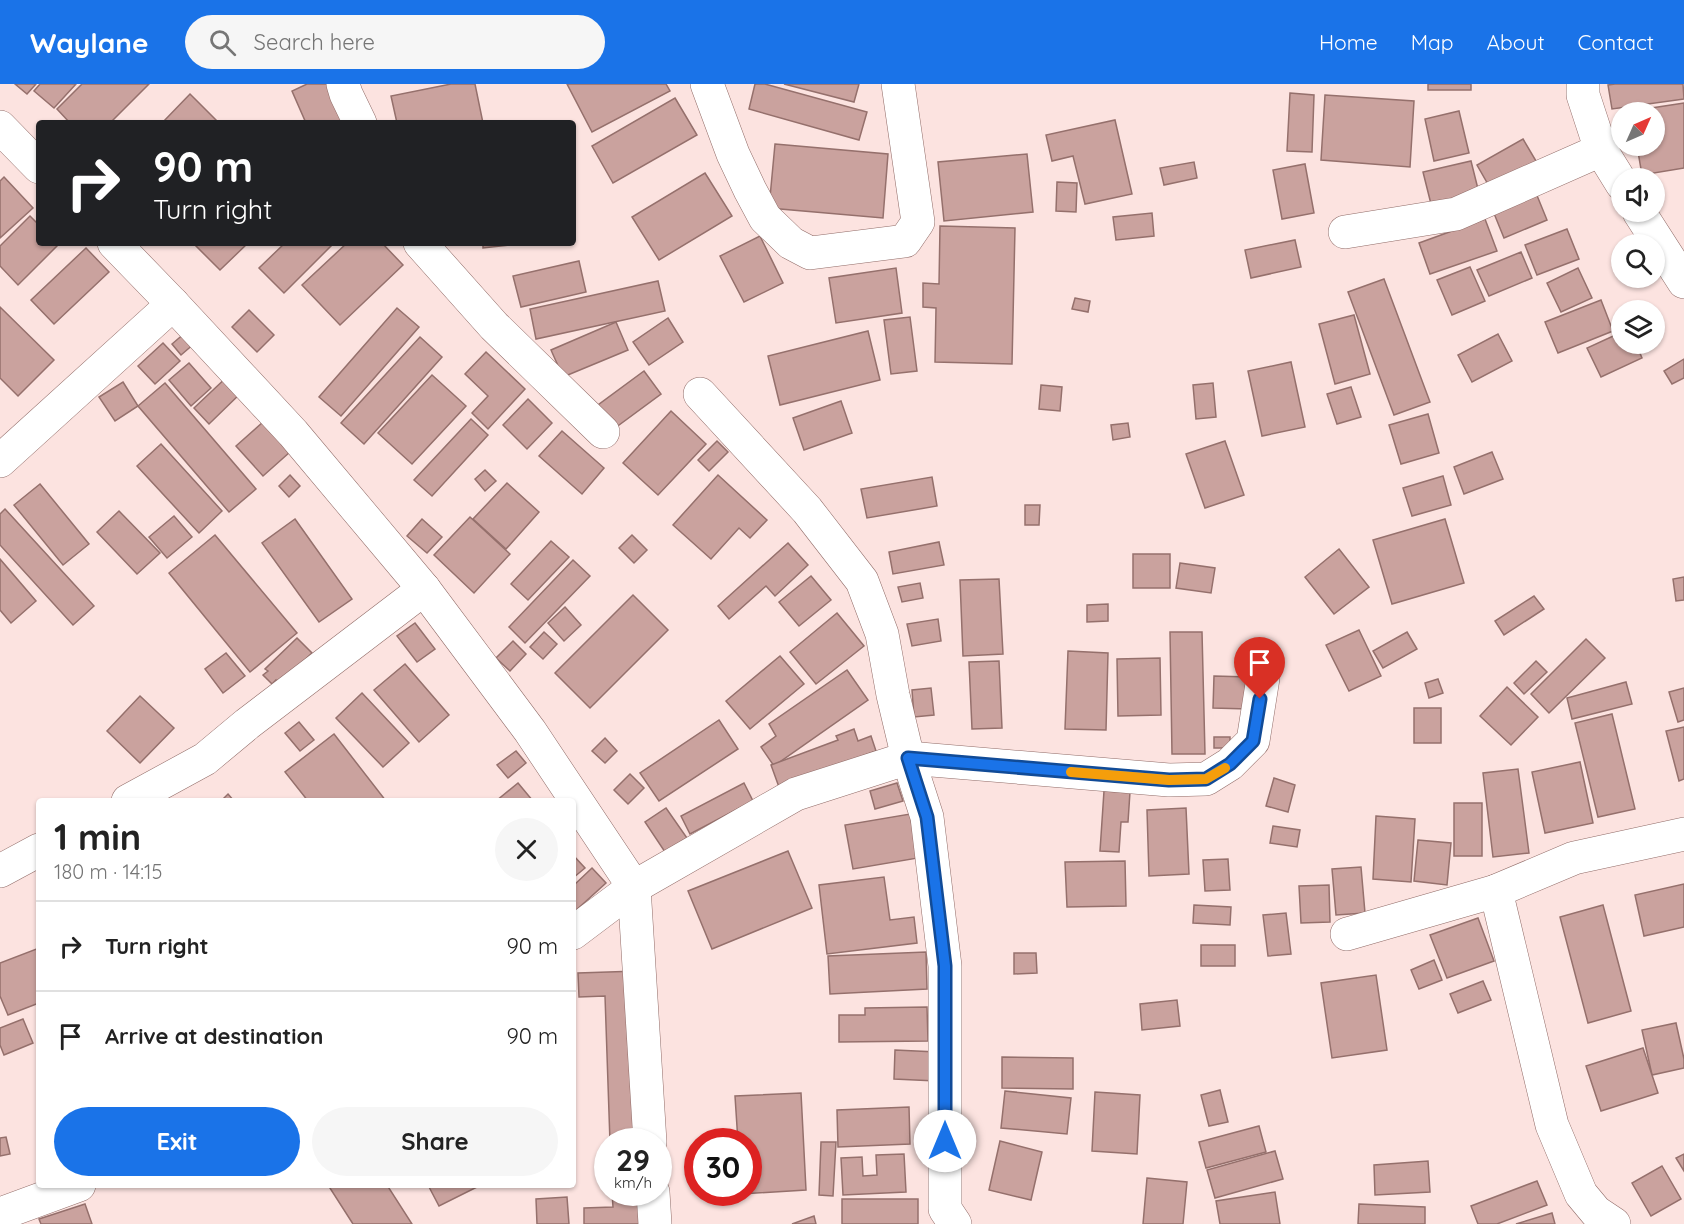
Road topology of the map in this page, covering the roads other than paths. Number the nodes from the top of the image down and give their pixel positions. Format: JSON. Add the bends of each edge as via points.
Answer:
{"nodes":[{"id":1,"x":343,"y":84,"type":"edge"},
{"id":2,"x":707,"y":84,"type":"edge"},
{"id":3,"x":898,"y":84,"type":"edge"},
{"id":4,"x":1583,"y":84,"type":"edge"},
{"id":5,"x":359,"y":120,"type":"edge"},
{"id":6,"x":0,"y":127,"type":"edge"},
{"id":7,"x":1601,"y":150,"type":"junction"},
{"id":8,"x":36,"y":164,"type":"edge"},
{"id":9,"x":1612,"y":168,"type":"edge"},
{"id":10,"x":1645,"y":222,"type":"edge"},
{"id":11,"x":1345,"y":232,"type":"dead end"},
{"id":12,"x":117,"y":246,"type":"edge"},
{"id":13,"x":423,"y":246,"type":"edge"},
{"id":14,"x":1684,"y":282,"type":"edge"},
{"id":15,"x":173,"y":304,"type":"junction"},
{"id":16,"x":700,"y":394,"type":"dead end"},
{"id":17,"x":603,"y":432,"type":"dead end"},
{"id":18,"x":0,"y":461,"type":"edge"},
{"id":19,"x":424,"y":590,"type":"junction"},
{"id":20,"x":1263,"y":678,"type":"dead end"},
{"id":21,"x":908,"y":758,"type":"junction"},
{"id":22,"x":134,"y":798,"type":"edge"},
{"id":23,"x":575,"y":798,"type":"edge"},
{"id":24,"x":576,"y":800,"type":"edge"},
{"id":25,"x":1684,"y":834,"type":"edge"},
{"id":26,"x":36,"y":852,"type":"edge"},
{"id":27,"x":0,"y":871,"type":"edge"},
{"id":28,"x":634,"y":887,"type":"junction"},
{"id":29,"x":1496,"y":891,"type":"junction"},
{"id":30,"x":576,"y":931,"type":"edge"},
{"id":31,"x":1347,"y":934,"type":"dead end"},
{"id":32,"x":649,"y":1128,"type":"edge"},
{"id":33,"x":72,"y":1188,"type":"edge"},
{"id":34,"x":654,"y":1206,"type":"edge"},
{"id":35,"x":0,"y":1214,"type":"edge"},
{"id":36,"x":655,"y":1224,"type":"edge"},
{"id":37,"x":955,"y":1224,"type":"edge"},
{"id":38,"x":1614,"y":1224,"type":"edge"}],
"edges":[{"from":1,"to":5,"type":"street"},
{"from":2,"to":3,"type":"street","via":[[733,154],[765,218],[791,243],[810,253],[905,241],[918,222]]},
{"from":4,"to":7,"type":"street"},
{"from":6,"to":8,"type":"street"},
{"from":7,"to":9,"type":"street"},
{"from":7,"to":11,"type":"street","via":[[1456,214]]},
{"from":10,"to":14,"type":"street"},
{"from":12,"to":15,"type":"street"},
{"from":13,"to":17,"type":"street","via":[[494,326]]},
{"from":15,"to":18,"type":"street"},
{"from":15,"to":19,"type":"street","via":[[293,434]]},
{"from":16,"to":21,"type":"street","via":[[807,510],[862,581],[882,634]]},
{"from":19,"to":22,"type":"street","via":[[205,759]]},
{"from":19,"to":23,"type":"street","via":[[530,731]]},
{"from":20,"to":21,"type":"street","via":[[1253,741],[1230,764],[1206,779],[1169,780]]},
{"from":21,"to":28,"type":"street","via":[[796,794]]},
{"from":21,"to":37,"type":"street","via":[[927,817],[945,966],[945,1209]]},
{"from":24,"to":28,"type":"street"},
{"from":25,"to":29,"type":"street","via":[[1574,858]]},
{"from":26,"to":27,"type":"street"},
{"from":28,"to":30,"type":"street"},
{"from":28,"to":32,"type":"street"},
{"from":29,"to":31,"type":"street"},
{"from":29,"to":38,"type":"street","via":[[1552,1125],[1581,1194],[1596,1212]]},
{"from":33,"to":35,"type":"street"},
{"from":34,"to":36,"type":"street"}]}
